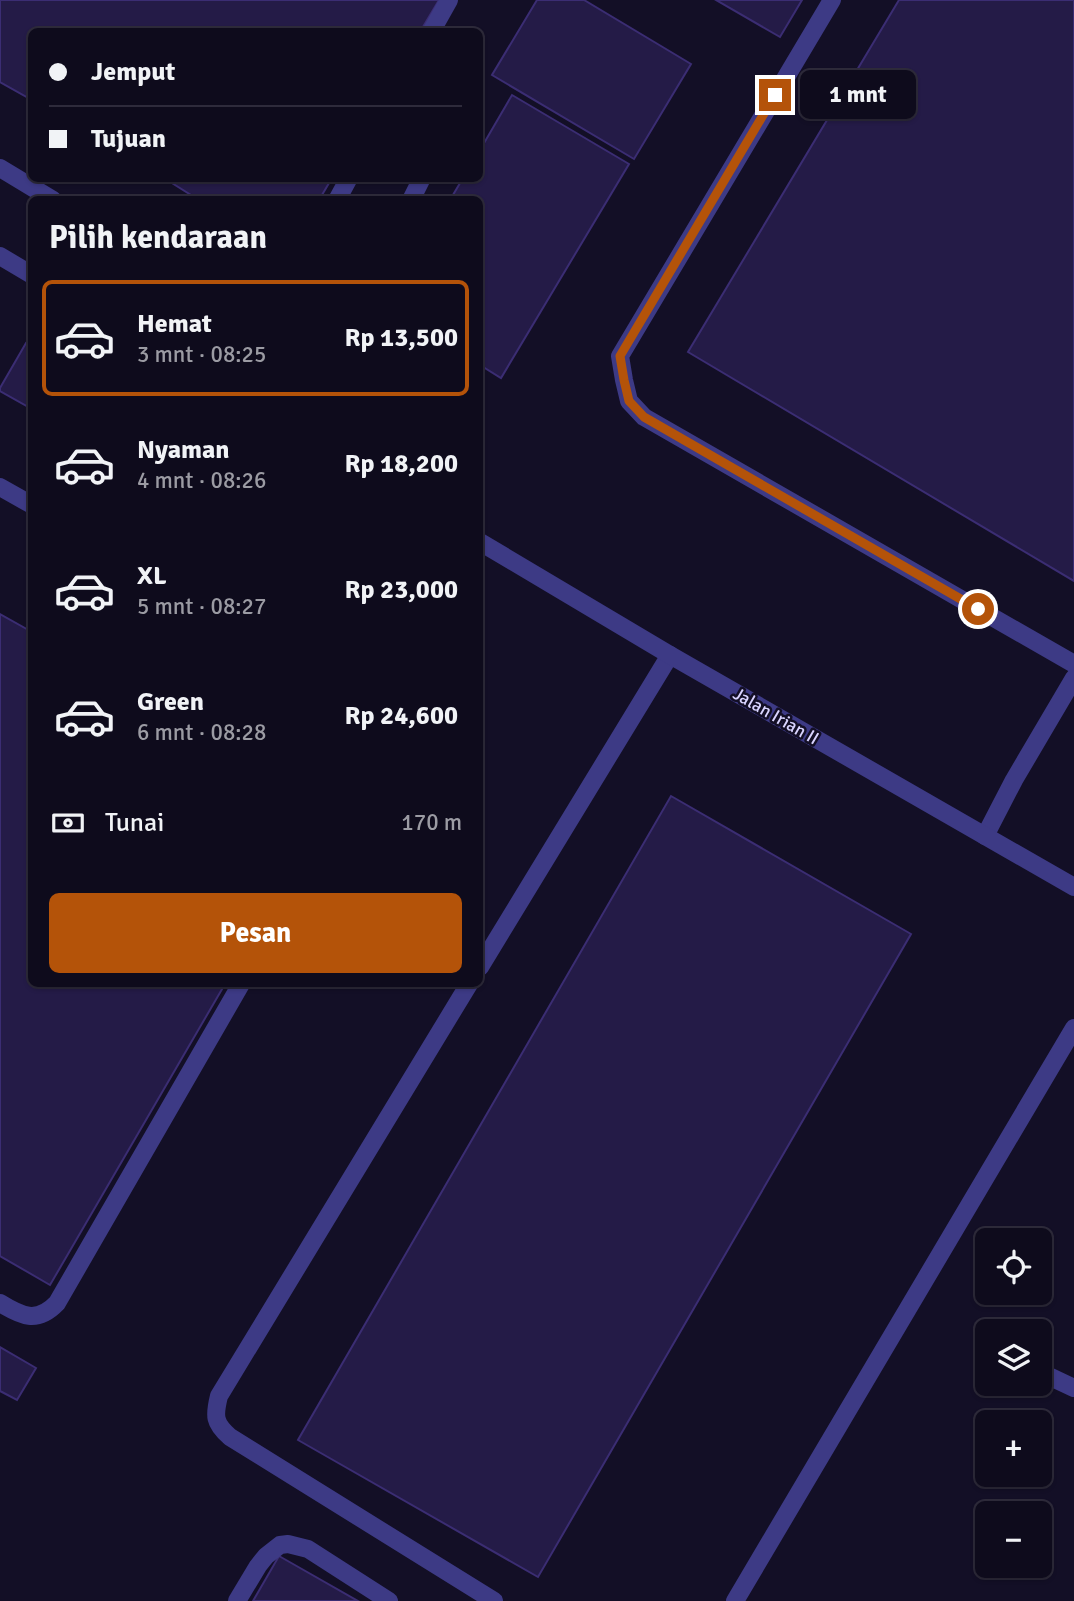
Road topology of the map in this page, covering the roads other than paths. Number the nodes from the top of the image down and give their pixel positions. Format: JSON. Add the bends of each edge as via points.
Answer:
{"nodes":[{"id":1,"x":449,"y":0,"type":"edge"},
{"id":2,"x":832,"y":0,"type":"edge"},
{"id":3,"x":433,"y":28,"type":"edge"},
{"id":4,"x":0,"y":169,"type":"edge"},
{"id":5,"x":46,"y":196,"type":"edge"},
{"id":6,"x":0,"y":256,"type":"edge"},
{"id":7,"x":28,"y":273,"type":"edge"},
{"id":8,"x":0,"y":487,"type":"edge"},
{"id":9,"x":28,"y":504,"type":"edge"},
{"id":10,"x":483,"y":543,"type":"edge"},
{"id":11,"x":670,"y":654,"type":"junction"},
{"id":12,"x":1074,"y":664,"type":"edge"},
{"id":13,"x":1074,"y":678,"type":"edge"},
{"id":14,"x":985,"y":835,"type":"junction"},
{"id":15,"x":1074,"y":887,"type":"edge"},
{"id":16,"x":483,"y":962,"type":"edge"},
{"id":17,"x":240,"y":987,"type":"edge"},
{"id":18,"x":467,"y":987,"type":"edge"},
{"id":19,"x":1074,"y":1028,"type":"edge"},
{"id":20,"x":0,"y":1303,"type":"edge"},
{"id":21,"x":1052,"y":1378,"type":"edge"},
{"id":22,"x":1074,"y":1388,"type":"edge"},
{"id":23,"x":237,"y":1601,"type":"edge"},
{"id":24,"x":389,"y":1601,"type":"edge"},
{"id":25,"x":494,"y":1601,"type":"edge"},
{"id":26,"x":735,"y":1601,"type":"edge"}],
"edges":[{"from":1,"to":3,"type":"street"},
{"from":2,"to":12,"type":"street","via":[[620,356],[629,401],[644,417]]},
{"from":4,"to":5,"type":"street"},
{"from":6,"to":7,"type":"street"},
{"from":8,"to":9,"type":"street"},
{"from":10,"to":11,"type":"street","name":"Jalan Irian II"},
{"from":11,"to":14,"type":"street","name":"Jalan Irian II"},
{"from":11,"to":16,"type":"street"},
{"from":13,"to":14,"type":"street"},
{"from":14,"to":15,"type":"street","name":"Jalan Irian II"},
{"from":17,"to":20,"type":"street","via":[[57,1303],[30,1317]]},
{"from":18,"to":25,"type":"street","via":[[219,1396],[215,1412],[218,1427],[230,1437]]},
{"from":19,"to":26,"type":"street"},
{"from":21,"to":22,"type":"street"},
{"from":23,"to":24,"type":"street","via":[[266,1556],[288,1544],[308,1549]]}]}
